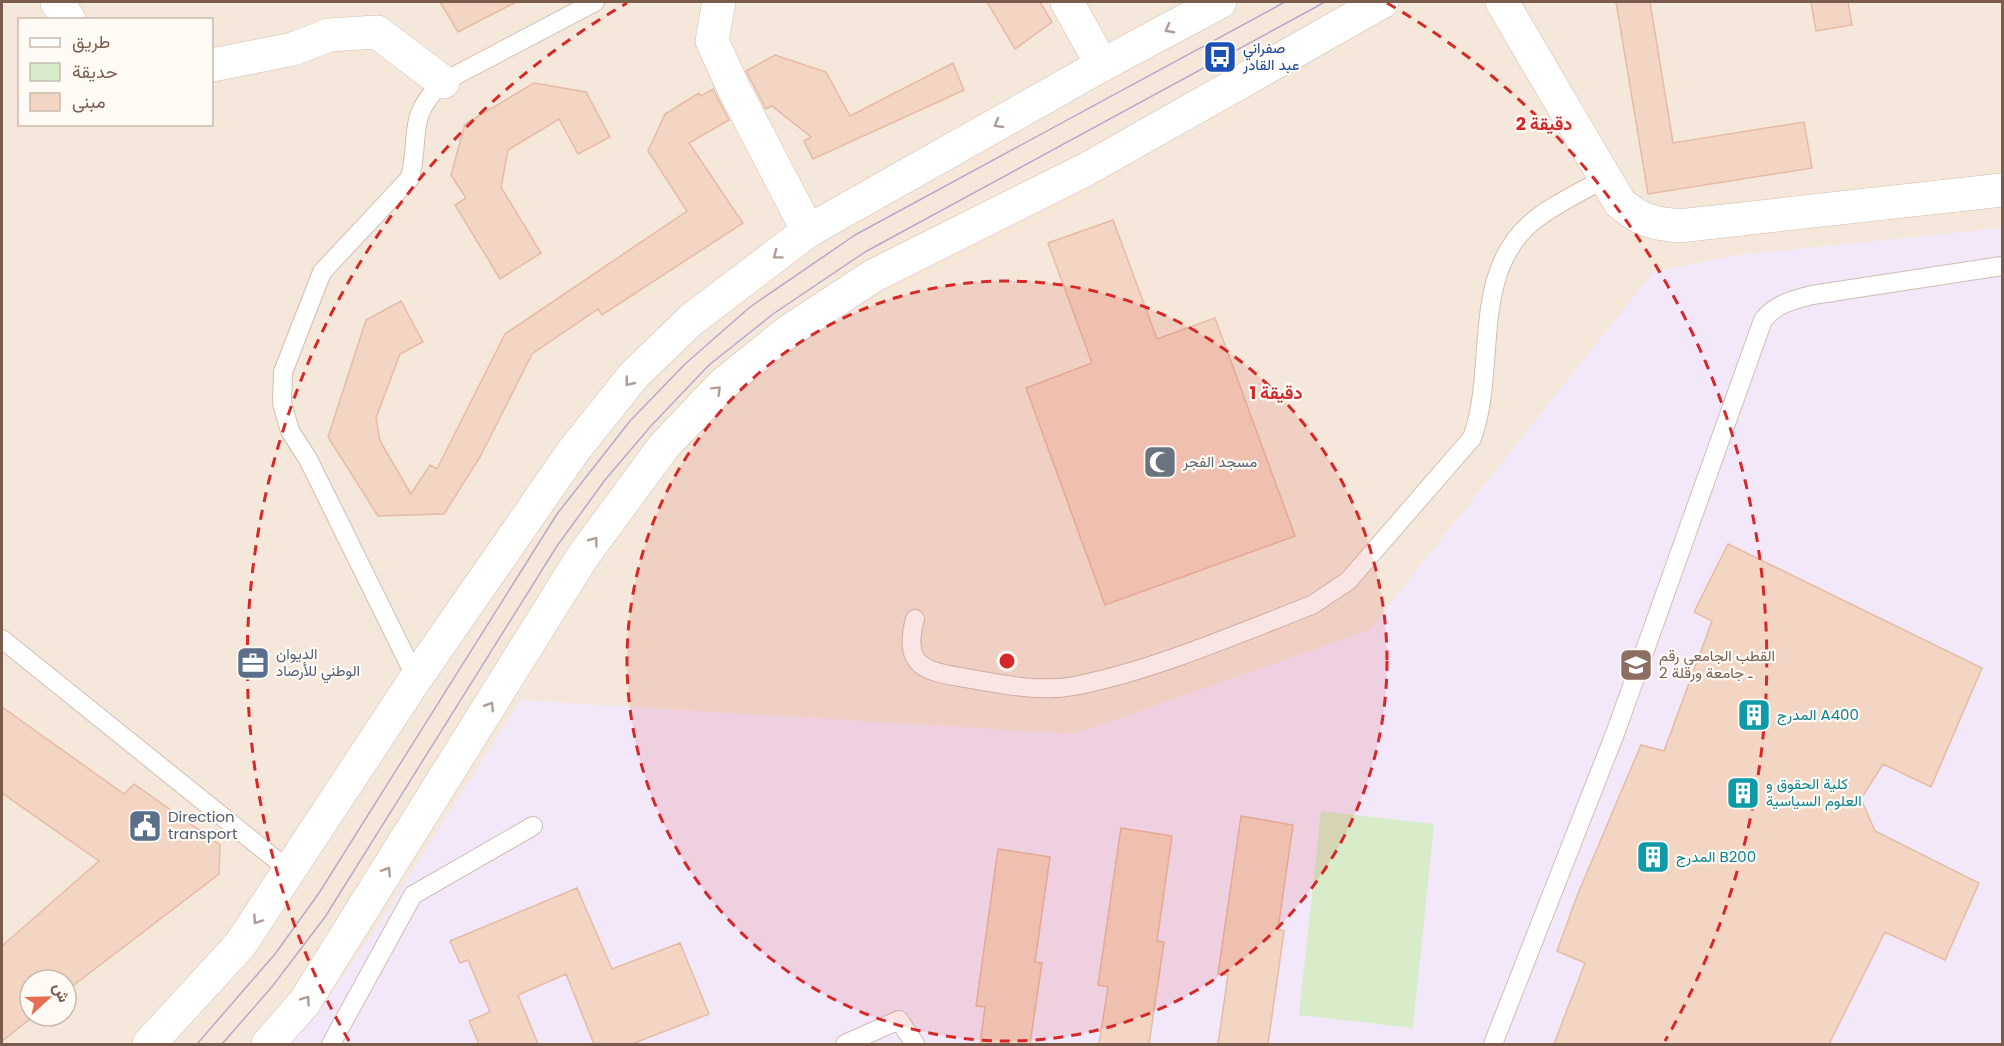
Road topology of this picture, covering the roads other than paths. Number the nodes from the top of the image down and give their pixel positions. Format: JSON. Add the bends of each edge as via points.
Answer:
{"nodes":[{"id":1,"x":57,"y":2,"type":"edge"},
{"id":2,"x":595,"y":2,"type":"edge"},
{"id":3,"x":719,"y":2,"type":"edge"},
{"id":4,"x":1067,"y":2,"type":"edge"},
{"id":5,"x":1220,"y":2,"type":"edge"},
{"id":6,"x":1382,"y":2,"type":"edge"},
{"id":7,"x":1502,"y":2,"type":"edge"},
{"id":8,"x":68,"y":18,"type":"edge"},
{"id":9,"x":213,"y":65,"type":"edge"},
{"id":10,"x":1102,"y":65,"type":"junction"},
{"id":11,"x":443,"y":82,"type":"junction"},
{"id":12,"x":1605,"y":178,"type":"junction"},
{"id":13,"x":2002,"y":190,"type":"edge"},
{"id":14,"x":808,"y":231,"type":"junction"},
{"id":15,"x":2002,"y":266,"type":"edge"},
{"id":16,"x":915,"y":619,"type":"dead end"},
{"id":17,"x":2,"y":639,"type":"edge"},
{"id":18,"x":416,"y":678,"type":"junction"},
{"id":19,"x":533,"y":826,"type":"dead end"},
{"id":20,"x":290,"y":871,"type":"junction"},
{"id":21,"x":149,"y":1044,"type":"edge"},
{"id":22,"x":268,"y":1044,"type":"edge"},
{"id":23,"x":331,"y":1044,"type":"edge"},
{"id":24,"x":845,"y":1044,"type":"edge"},
{"id":25,"x":915,"y":1044,"type":"edge"},
{"id":26,"x":1493,"y":1044,"type":"edge"}],
"edges":[{"from":1,"to":8,"type":"street"},
{"from":2,"to":11,"type":"lane"},
{"from":3,"to":14,"type":"street","via":[[712,41]]},
{"from":4,"to":10,"type":"street"},
{"from":5,"to":10,"type":"street","one_way":true},
{"from":22,"to":6,"type":"street","one_way":true,"via":[[304,1003],[583,556],[664,446],[722,385],[789,331],[873,276],[1085,170]]},
{"from":7,"to":12,"type":"street"},
{"from":9,"to":11,"type":"street","via":[[293,49],[329,35],[377,32]]},
{"from":10,"to":14,"type":"street","one_way":true},
{"from":11,"to":18,"type":"lane","via":[[420,108],[410,178],[322,272],[283,372],[282,403],[290,431],[308,459]]},
{"from":12,"to":13,"type":"street","via":[[1634,215],[1650,223],[1679,226]]},
{"from":12,"to":16,"type":"lane","via":[[1531,223],[1516,241],[1500,267],[1492,297],[1481,409],[1472,438],[1348,581],[1332,593],[1312,605],[1172,658],[1072,686],[1037,688],[931,673],[912,652],[910,636]]},
{"from":14,"to":18,"type":"street","one_way":true,"via":[[691,320],[634,375],[574,450]]},
{"from":15,"to":26,"type":"lane","via":[[1812,295],[1783,303],[1763,320],[1616,731]]},
{"from":17,"to":20,"type":"lane"},
{"from":18,"to":20,"type":"street"},
{"from":19,"to":23,"type":"lane","via":[[413,895]]},
{"from":20,"to":21,"type":"street","one_way":true,"via":[[240,945]]},
{"from":24,"to":25,"type":"lane","via":[[899,1020]]}]}
